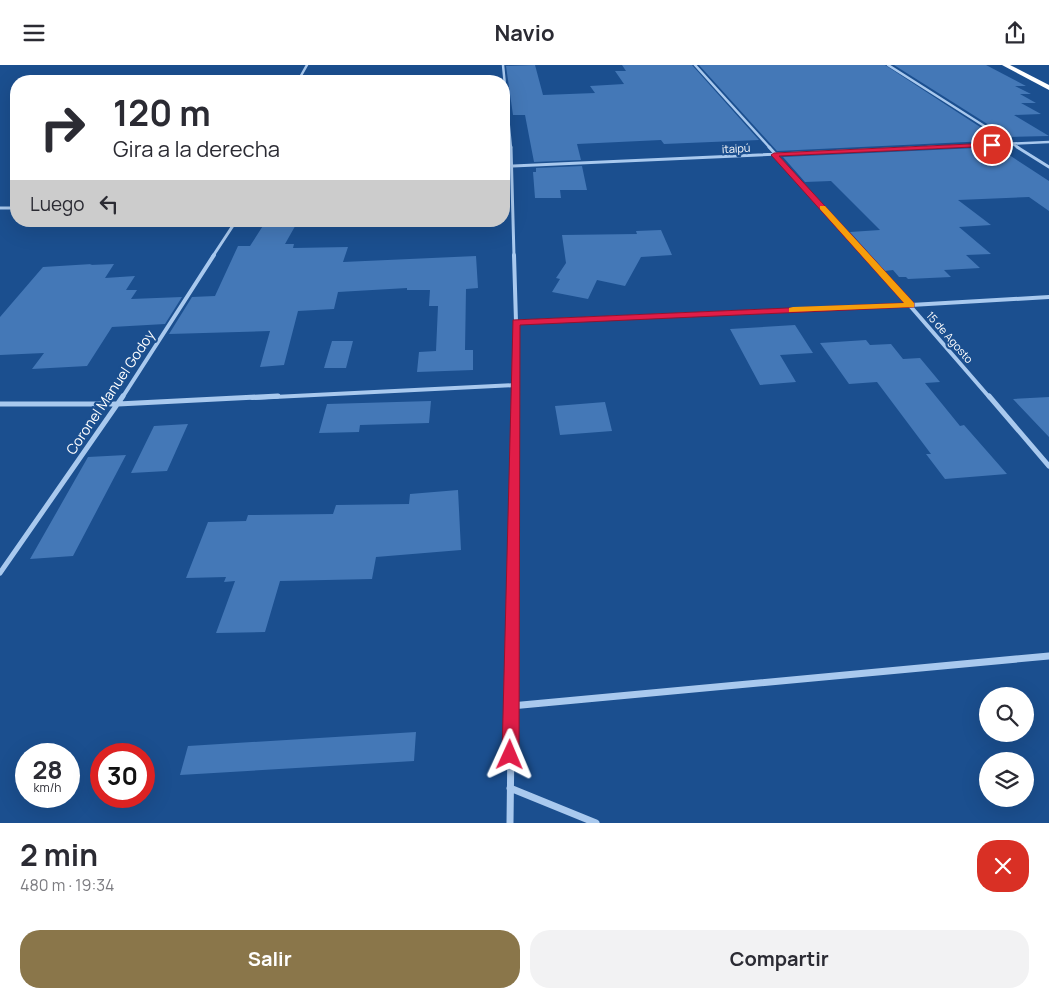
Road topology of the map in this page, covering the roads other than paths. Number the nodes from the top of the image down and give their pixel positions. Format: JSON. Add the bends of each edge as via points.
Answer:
{"nodes":[{"id":1,"x":695,"y":65,"type":"edge"},
{"id":2,"x":888,"y":65,"type":"edge"},
{"id":3,"x":1005,"y":65,"type":"edge"},
{"id":4,"x":1049,"y":88,"type":"edge"},
{"id":5,"x":510,"y":136,"type":"edge"},
{"id":6,"x":1049,"y":142,"type":"edge"},
{"id":7,"x":1012,"y":144,"type":"junction"},
{"id":8,"x":774,"y":155,"type":"junction"},
{"id":9,"x":513,"y":166,"type":"junction"},
{"id":10,"x":1049,"y":167,"type":"edge"},
{"id":11,"x":511,"y":181,"type":"joint"},
{"id":12,"x":232,"y":227,"type":"edge"},
{"id":13,"x":1049,"y":297,"type":"edge"},
{"id":14,"x":911,"y":305,"type":"junction"},
{"id":15,"x":516,"y":322,"type":"junction"},
{"id":16,"x":516,"y":385,"type":"junction"},
{"id":17,"x":0,"y":403,"type":"edge"},
{"id":18,"x":118,"y":404,"type":"junction"},
{"id":19,"x":1049,"y":466,"type":"edge"},
{"id":20,"x":0,"y":573,"type":"edge"},
{"id":21,"x":1049,"y":656,"type":"edge"},
{"id":22,"x":511,"y":706,"type":"junction"},
{"id":23,"x":510,"y":788,"type":"junction"},
{"id":24,"x":510,"y":823,"type":"edge"},
{"id":25,"x":596,"y":823,"type":"edge"}],
"edges":[{"from":1,"to":8,"type":"street","name":"15 de Agosto"},
{"from":2,"to":7,"type":"street"},
{"from":3,"to":4,"type":"highway"},
{"from":5,"to":9,"type":"street"},
{"from":6,"to":7,"type":"street","name":"itaipú"},
{"from":7,"to":8,"type":"street","name":"itaipú"},
{"from":7,"to":10,"type":"street"},
{"from":8,"to":9,"type":"street","name":"itaipú"},
{"from":8,"to":14,"type":"street","name":"15 de Agosto"},
{"from":9,"to":11,"type":"street"},
{"from":11,"to":15,"type":"street"},
{"from":12,"to":18,"type":"street","name":"Coronel Manuel Godoy"},
{"from":13,"to":14,"type":"street"},
{"from":14,"to":15,"type":"street"},
{"from":14,"to":19,"type":"street","name":"15 de Agosto"},
{"from":15,"to":16,"type":"street"},
{"from":16,"to":18,"type":"street"},
{"from":16,"to":22,"type":"street"},
{"from":17,"to":18,"type":"street"},
{"from":18,"to":20,"type":"street","name":"Coronel Manuel Godoy"},
{"from":21,"to":22,"type":"street"},
{"from":22,"to":23,"type":"street"},
{"from":23,"to":24,"type":"street"},
{"from":23,"to":25,"type":"street"}]}
